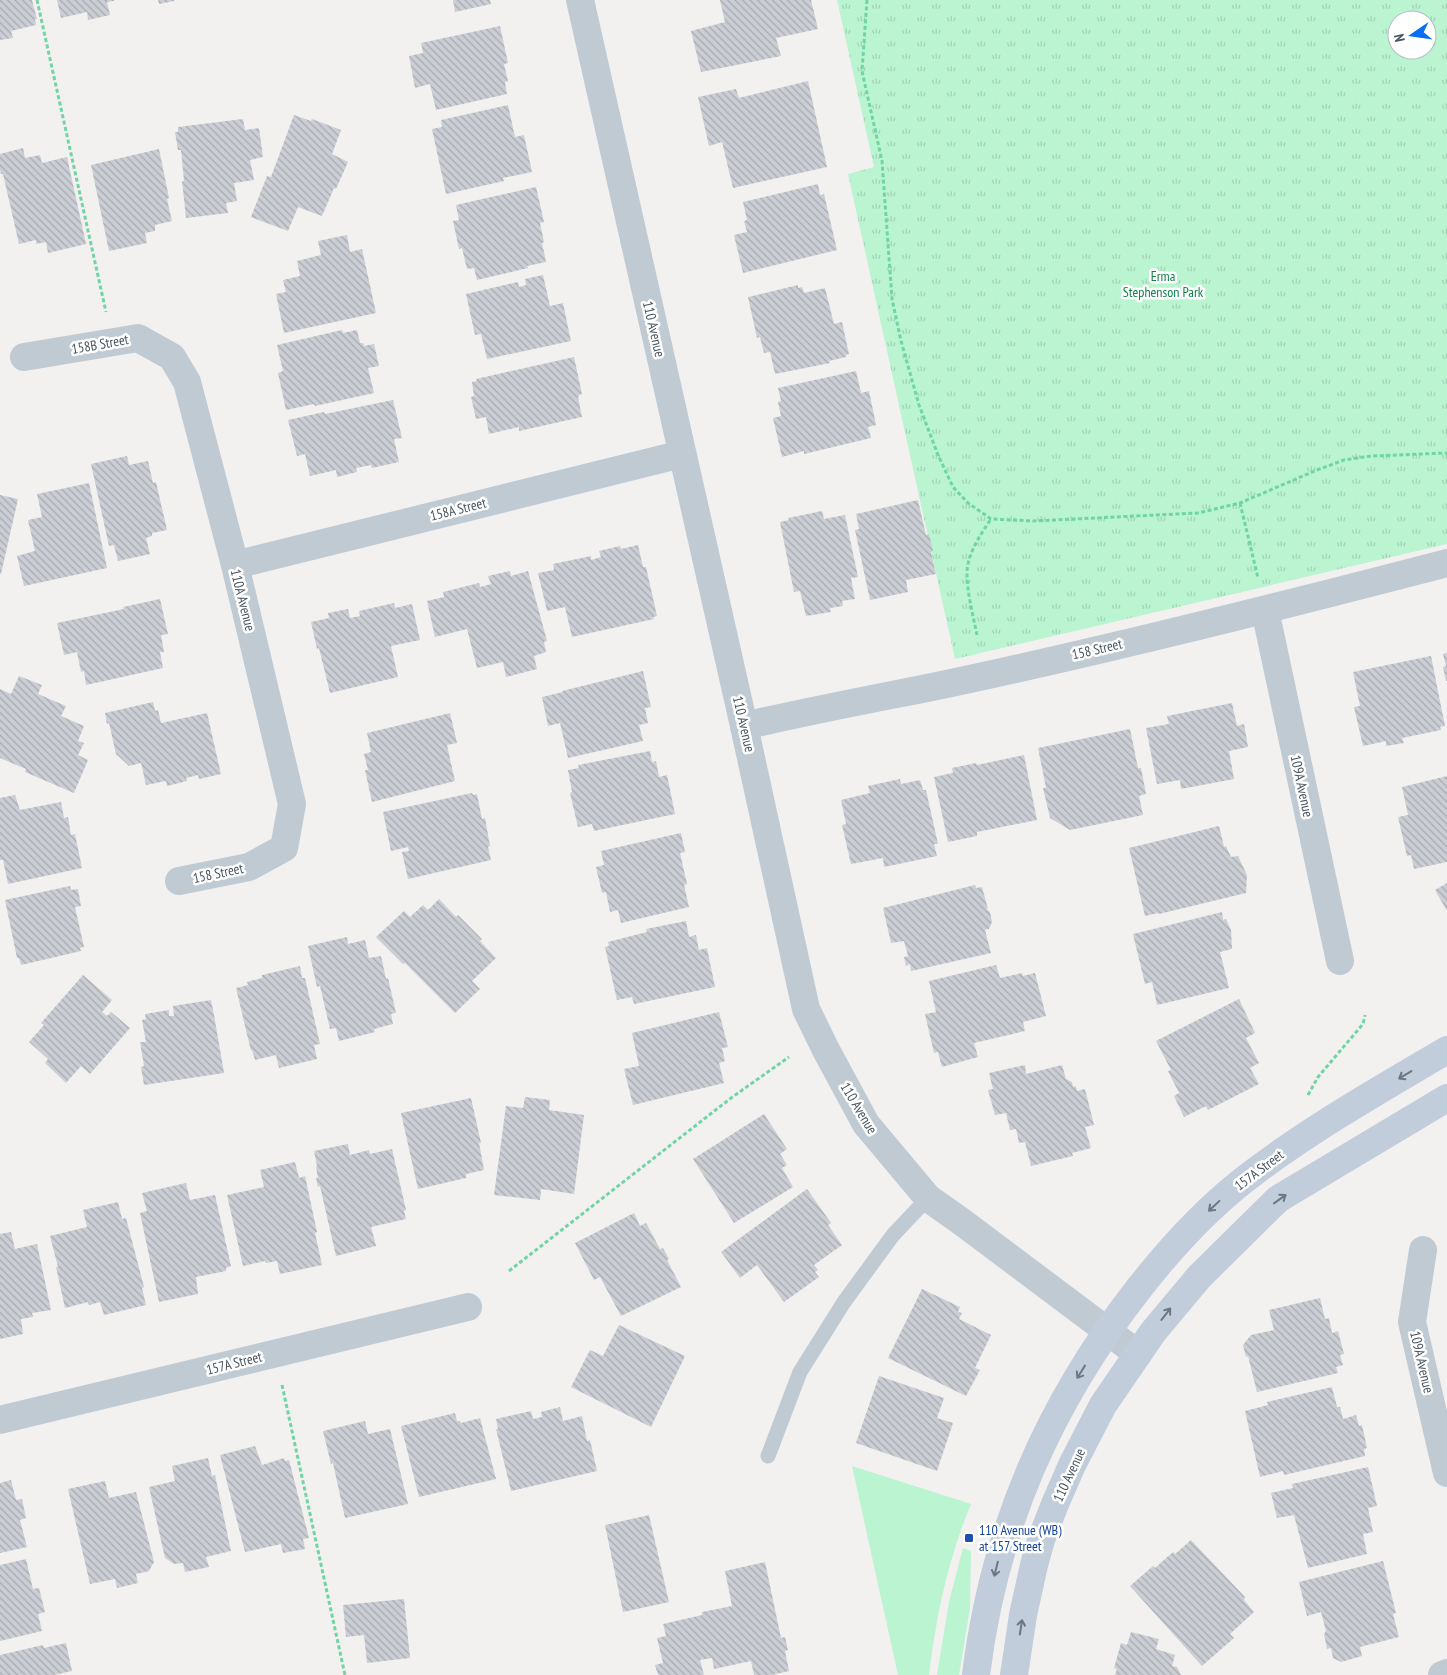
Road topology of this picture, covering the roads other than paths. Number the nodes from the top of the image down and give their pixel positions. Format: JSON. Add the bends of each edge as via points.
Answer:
{"nodes":[{"id":1,"x":580,"y":0,"type":"edge"},
{"id":2,"x":24,"y":357,"type":"dead end"},
{"id":3,"x":172,"y":357,"type":"joint"},
{"id":4,"x":682,"y":454,"type":"junction"},
{"id":5,"x":1447,"y":563,"type":"edge"},
{"id":6,"x":235,"y":565,"type":"junction"},
{"id":7,"x":1265,"y":610,"type":"junction"},
{"id":8,"x":744,"y":726,"type":"junction"},
{"id":9,"x":284,"y":848,"type":"joint"},
{"id":10,"x":179,"y":881,"type":"dead end"},
{"id":11,"x":1340,"y":961,"type":"dead end"},
{"id":12,"x":1447,"y":1050,"type":"edge"},
{"id":13,"x":1447,"y":1098,"type":"edge"},
{"id":14,"x":928,"y":1198,"type":"junction"},
{"id":15,"x":1423,"y":1250,"type":"dead end"},
{"id":16,"x":468,"y":1307,"type":"dead end"},
{"id":17,"x":1108,"y":1331,"type":"junction"},
{"id":18,"x":1138,"y":1354,"type":"junction"},
{"id":19,"x":0,"y":1420,"type":"edge"},
{"id":20,"x":768,"y":1456,"type":"dead end"},
{"id":21,"x":1447,"y":1473,"type":"edge"},
{"id":22,"x":1447,"y":1673,"type":"edge"},
{"id":23,"x":976,"y":1675,"type":"edge"},
{"id":24,"x":1014,"y":1675,"type":"edge"},
{"id":25,"x":1442,"y":1675,"type":"edge"}],
"edges":[{"from":1,"to":4,"type":"street","name":"110 Avenue"},
{"from":2,"to":3,"type":"street","name":"158B Street","via":[[138,338]]},
{"from":3,"to":6,"type":"street","name":"110A Avenue","via":[[187,382]]},
{"from":4,"to":6,"type":"street","name":"158A Street"},
{"from":4,"to":8,"type":"street","name":"110 Avenue"},
{"from":5,"to":7,"type":"street","name":"158 Street"},
{"from":6,"to":9,"type":"street","name":"110A Avenue","via":[[292,804]]},
{"from":7,"to":8,"type":"street","name":"158 Street","via":[[937,686]]},
{"from":7,"to":11,"type":"street","name":"109A Avenue"},
{"from":8,"to":14,"type":"street","name":"110 Avenue","via":[[806,1008],[866,1124]]},
{"from":9,"to":10,"type":"street","name":"158 Street","via":[[249,866]]},
{"from":12,"to":17,"type":"street","name":"157A Street","one_way":true,"via":[[1320,1126],[1252,1174],[1202,1217],[1175,1246]]},
{"from":18,"to":13,"type":"street","one_way":true,"via":[[1199,1276],[1278,1199]]},
{"from":14,"to":17,"type":"street","name":"110 Avenue"},
{"from":14,"to":20,"type":"lane","via":[[893,1235],[844,1302],[800,1372]]},
{"from":15,"to":21,"type":"street","name":"109A Avenue","via":[[1412,1322]]},
{"from":16,"to":19,"type":"street","name":"157A Street"},
{"from":17,"to":18,"type":"street","name":"110 Avenue"},
{"from":17,"to":23,"type":"street","one_way":true,"via":[[1070,1390],[1025,1479],[1004,1539],[980,1643]]},
{"from":24,"to":18,"type":"street","name":"110 Avenue","one_way":true,"via":[[1023,1615],[1041,1540],[1072,1466],[1104,1405]]},
{"from":22,"to":25,"type":"street"}]}
